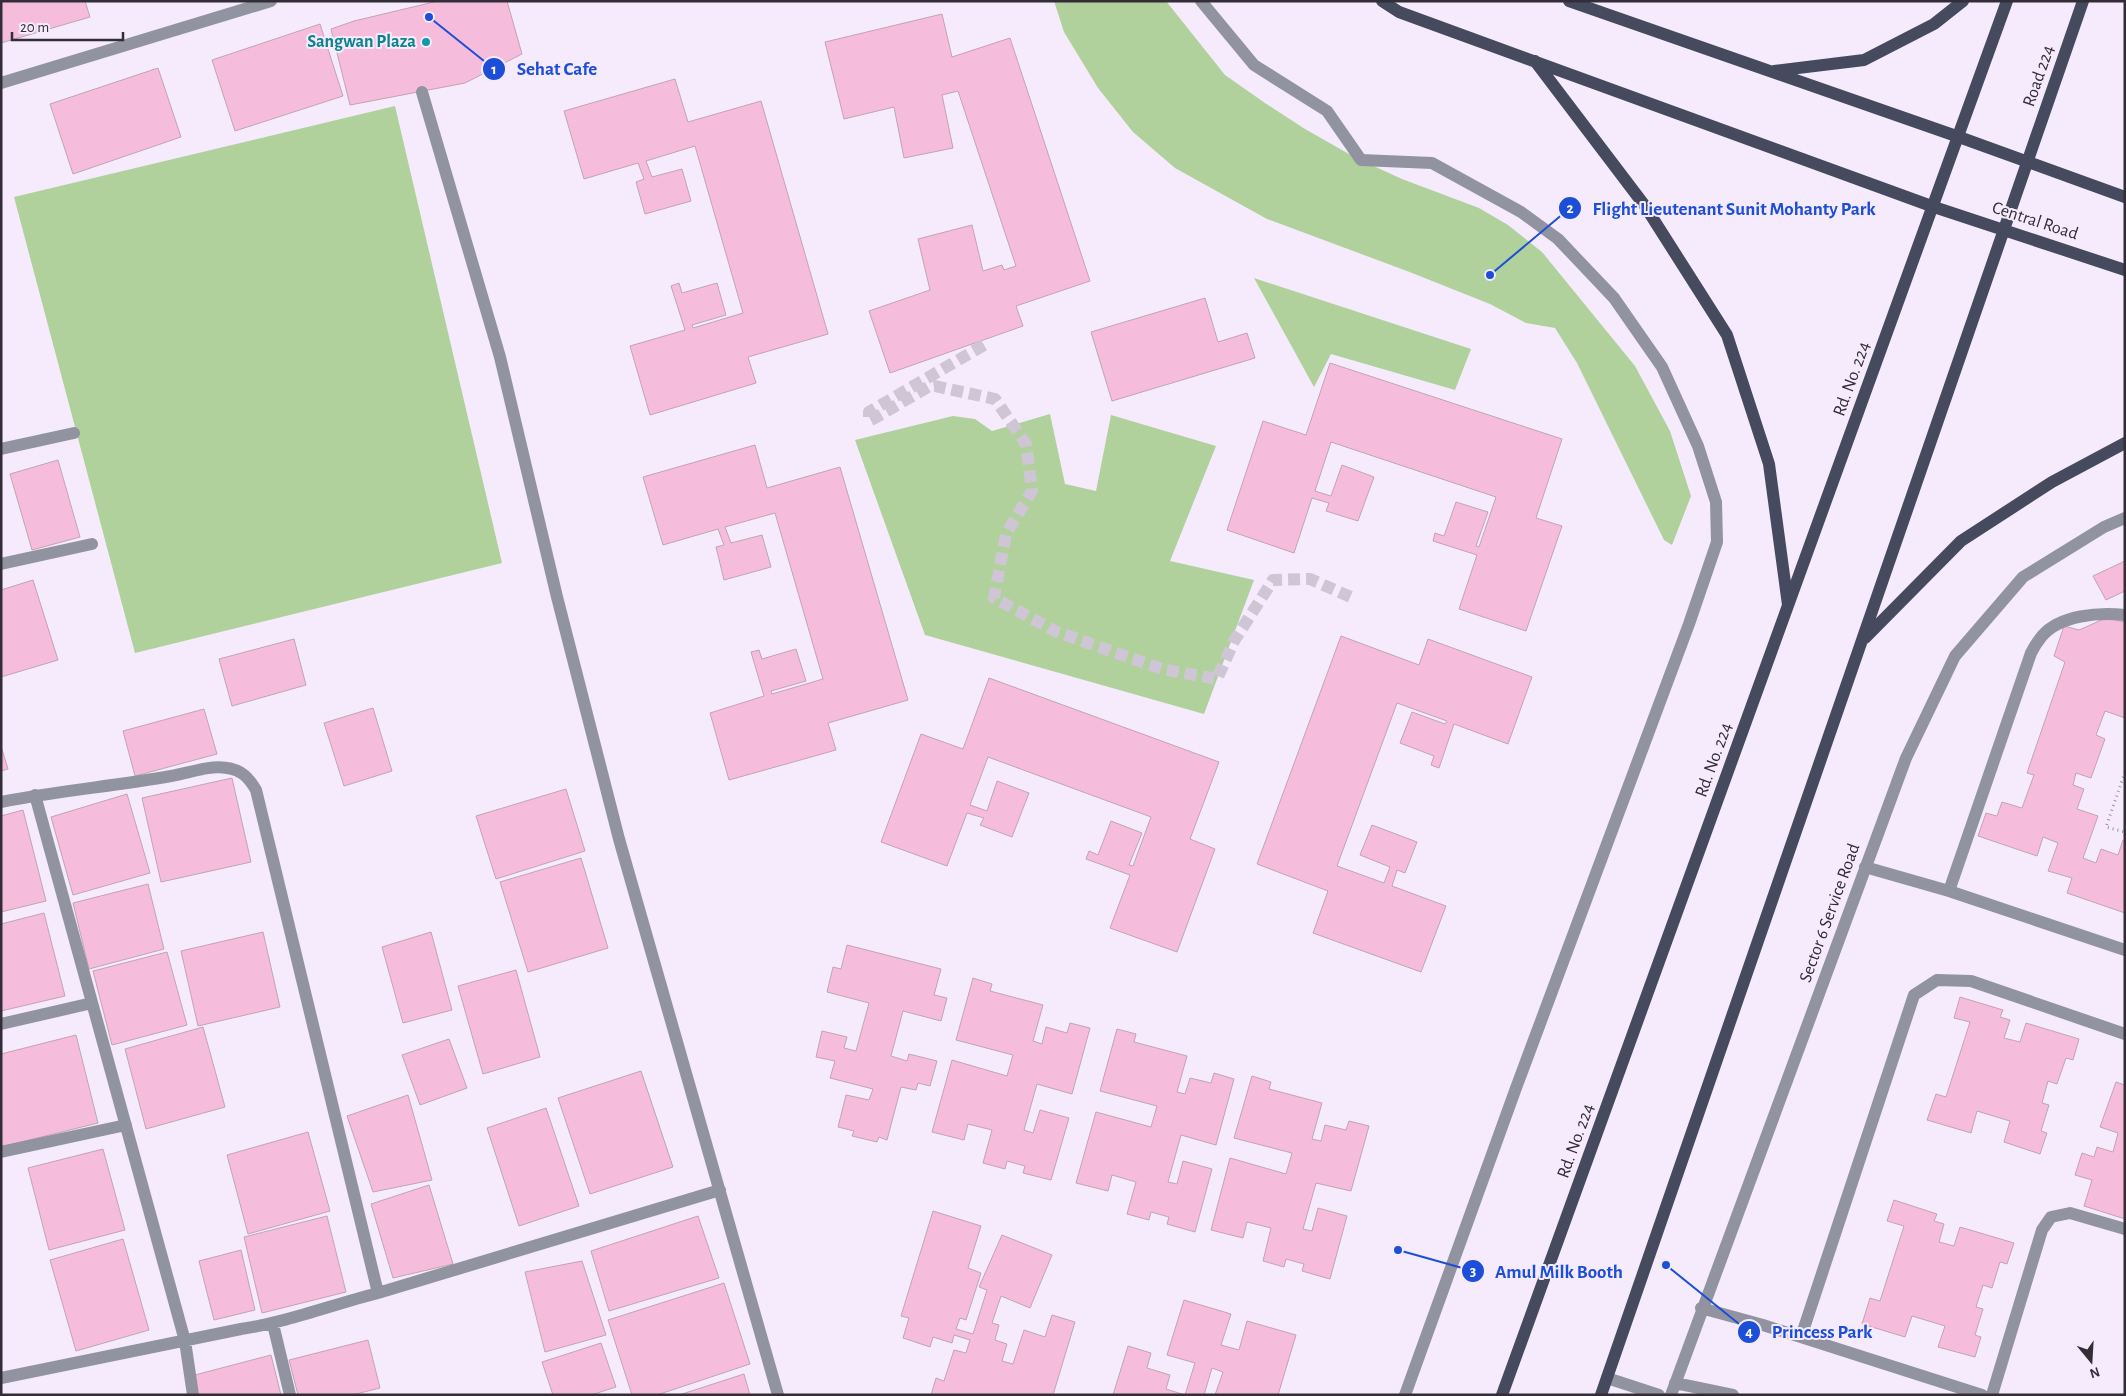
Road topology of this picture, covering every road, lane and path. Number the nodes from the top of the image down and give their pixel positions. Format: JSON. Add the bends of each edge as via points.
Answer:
{"nodes":[{"id":1,"x":271,"y":1,"type":"edge"},
{"id":2,"x":1202,"y":1,"type":"edge"},
{"id":3,"x":1382,"y":1,"type":"edge"},
{"id":4,"x":1569,"y":1,"type":"edge"},
{"id":5,"x":1963,"y":1,"type":"edge"},
{"id":6,"x":2006,"y":1,"type":"edge"},
{"id":7,"x":2083,"y":1,"type":"edge"},
{"id":8,"x":1534,"y":62,"type":"junction"},
{"id":9,"x":1769,"y":72,"type":"junction"},
{"id":10,"x":1,"y":83,"type":"edge"},
{"id":11,"x":422,"y":92,"type":"dead end"},
{"id":12,"x":1959,"y":137,"type":"junction"},
{"id":13,"x":2027,"y":163,"type":"junction"},
{"id":14,"x":2125,"y":197,"type":"edge"},
{"id":15,"x":1934,"y":207,"type":"junction"},
{"id":16,"x":2003,"y":228,"type":"junction"},
{"id":17,"x":2125,"y":270,"type":"edge"},
{"id":18,"x":74,"y":433,"type":"dead end"},
{"id":19,"x":2125,"y":442,"type":"edge"},
{"id":20,"x":1,"y":449,"type":"edge"},
{"id":21,"x":2125,"y":518,"type":"edge"},
{"id":22,"x":92,"y":544,"type":"dead end"},
{"id":23,"x":1,"y":564,"type":"edge"},
{"id":24,"x":1788,"y":607,"type":"junction"},
{"id":25,"x":2125,"y":615,"type":"edge"},
{"id":26,"x":1863,"y":640,"type":"junction"},
{"id":27,"x":2125,"y":772,"type":"edge"},
{"id":28,"x":34,"y":795,"type":"junction"},
{"id":29,"x":1,"y":802,"type":"edge"},
{"id":30,"x":2125,"y":832,"type":"edge"},
{"id":31,"x":1865,"y":867,"type":"junction"},
{"id":32,"x":1949,"y":891,"type":"junction"},
{"id":33,"x":2125,"y":950,"type":"edge"},
{"id":34,"x":92,"y":1003,"type":"junction"},
{"id":35,"x":1,"y":1024,"type":"edge"},
{"id":36,"x":2125,"y":1034,"type":"edge"},
{"id":37,"x":126,"y":1125,"type":"junction"},
{"id":38,"x":1,"y":1152,"type":"edge"},
{"id":39,"x":720,"y":1190,"type":"junction"},
{"id":40,"x":2125,"y":1229,"type":"edge"},
{"id":41,"x":378,"y":1293,"type":"junction"},
{"id":42,"x":1702,"y":1308,"type":"junction"},
{"id":43,"x":273,"y":1324,"type":"junction"},
{"id":44,"x":1801,"y":1337,"type":"junction"},
{"id":45,"x":185,"y":1341,"type":"junction"},
{"id":46,"x":1,"y":1378,"type":"edge"},
{"id":47,"x":1606,"y":1378,"type":"junction"},
{"id":48,"x":1673,"y":1389,"type":"edge"},
{"id":49,"x":193,"y":1395,"type":"edge"},
{"id":50,"x":290,"y":1395,"type":"edge"},
{"id":51,"x":778,"y":1395,"type":"edge"},
{"id":52,"x":1405,"y":1395,"type":"edge"},
{"id":53,"x":1502,"y":1395,"type":"edge"},
{"id":54,"x":1601,"y":1395,"type":"edge"},
{"id":55,"x":1660,"y":1395,"type":"edge"},
{"id":56,"x":1733,"y":1395,"type":"edge"},
{"id":57,"x":1982,"y":1395,"type":"edge"},
{"id":58,"x":1992,"y":1395,"type":"edge"}],
"edges":[{"from":1,"to":10,"type":"street"},
{"from":2,"to":52,"type":"street","via":[[1254,65],[1327,111],[1361,160],[1432,163],[1522,212],[1558,239],[1614,298],[1662,367],[1698,446],[1716,502],[1717,542],[1689,624]]},
{"from":3,"to":8,"type":"main road","name":"Central Road","via":[[1399,12]]},
{"from":4,"to":9,"type":"main road"},
{"from":5,"to":9,"type":"main road","via":[[1934,24],[1864,60]]},
{"from":6,"to":12,"type":"main road"},
{"from":7,"to":13,"type":"main road","name":"Road 224"},
{"from":8,"to":15,"type":"main road","name":"Central Road"},
{"from":8,"to":24,"type":"main road","via":[[1645,206],[1727,335],[1769,464]]},
{"from":9,"to":12,"type":"main road"},
{"from":11,"to":39,"type":"street","via":[[500,356],[557,598],[619,839]]},
{"from":12,"to":13,"type":"main road"},
{"from":12,"to":15,"type":"main road","name":"Rd. No. 224"},
{"from":13,"to":14,"type":"main road"},
{"from":13,"to":16,"type":"main road"},
{"from":15,"to":16,"type":"main road","name":"Central Road"},
{"from":15,"to":24,"type":"main road","name":"Rd. No. 224"},
{"from":16,"to":17,"type":"main road","name":"Central Road"},
{"from":16,"to":26,"type":"main road"},
{"from":18,"to":20,"type":"street"},
{"from":19,"to":26,"type":"main road","via":[[2052,482],[1961,541]]},
{"from":21,"to":31,"type":"street","name":"Sector 6 Service Road","via":[[2104,527],[2023,576],[1955,656],[1906,758]]},
{"from":22,"to":23,"type":"street"},
{"from":24,"to":53,"type":"main road","name":"Rd. No. 224"},
{"from":25,"to":32,"type":"street","via":[[2094,615],[2060,622],[2043,635],[2031,653]]},
{"from":26,"to":47,"type":"main road"},
{"from":27,"to":30,"type":"path","via":[[2106,827]]},
{"from":28,"to":29,"type":"street"},
{"from":28,"to":34,"type":"street"},
{"from":28,"to":41,"type":"street","via":[[214,767],[229,768],[246,775],[256,790]]},
{"from":31,"to":32,"type":"street"},
{"from":31,"to":42,"type":"street","name":"Sector 6 Service Road"},
{"from":32,"to":33,"type":"street"},
{"from":34,"to":35,"type":"street"},
{"from":34,"to":37,"type":"street"},
{"from":36,"to":44,"type":"street","via":[[1971,981],[1937,980],[1914,995]]},
{"from":37,"to":38,"type":"street"},
{"from":37,"to":45,"type":"street"},
{"from":39,"to":41,"type":"street"},
{"from":39,"to":51,"type":"street"},
{"from":40,"to":58,"type":"street","via":[[2070,1213],[2051,1217],[2042,1230]]},
{"from":41,"to":43,"type":"street"},
{"from":42,"to":44,"type":"street"},
{"from":42,"to":48,"type":"street","name":"Sector 6 Service Road"},
{"from":43,"to":45,"type":"street"},
{"from":43,"to":50,"type":"street"},
{"from":44,"to":57,"type":"street"},
{"from":45,"to":46,"type":"street"},
{"from":45,"to":49,"type":"street"},
{"from":47,"to":54,"type":"main road"},
{"from":47,"to":55,"type":"street"},
{"from":48,"to":56,"type":"street"}]}
